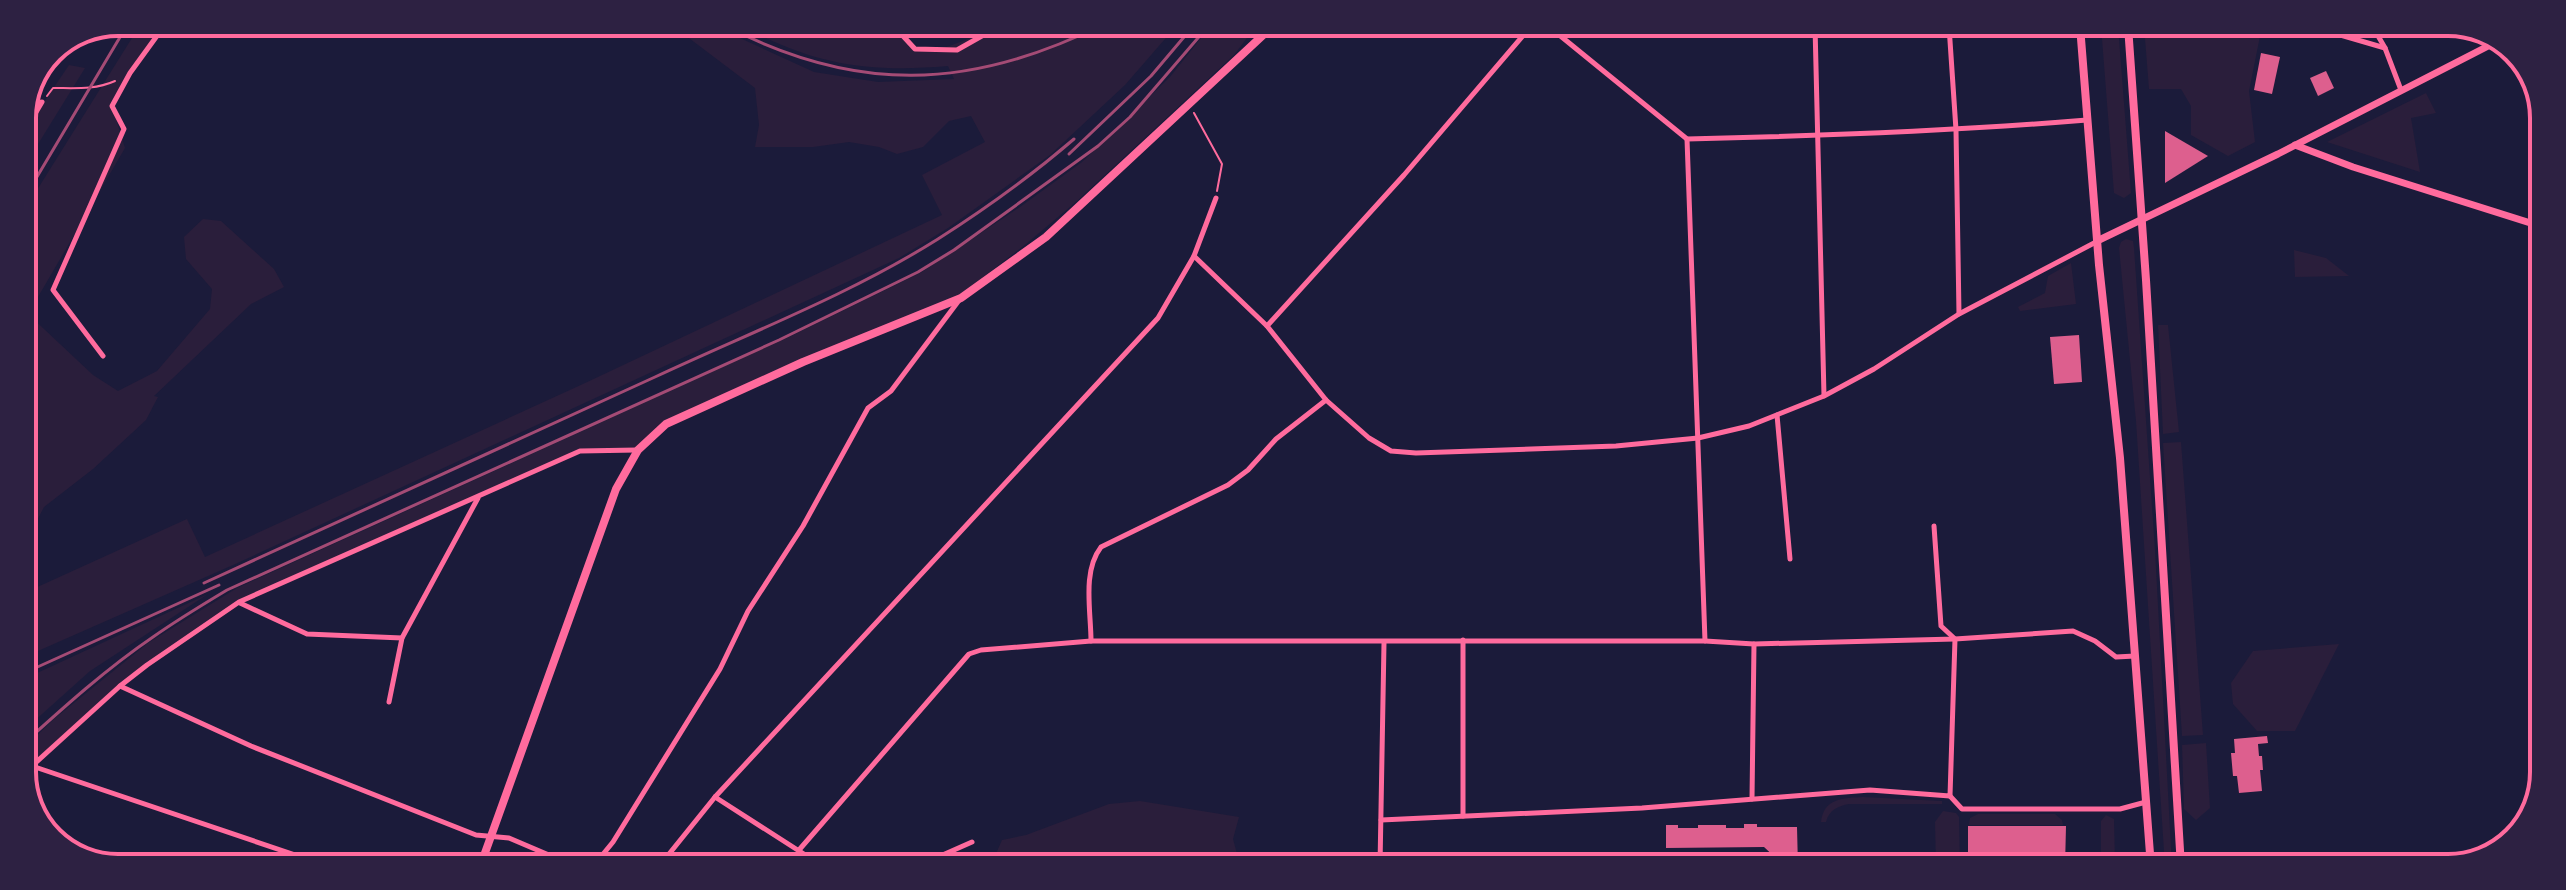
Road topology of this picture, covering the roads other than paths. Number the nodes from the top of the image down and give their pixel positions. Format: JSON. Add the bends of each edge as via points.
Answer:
{"nodes":[{"id":1,"x":157,"y":36,"type":"edge"},
{"id":2,"x":903,"y":36,"type":"edge"},
{"id":3,"x":982,"y":36,"type":"edge"},
{"id":4,"x":1262,"y":36,"type":"edge"},
{"id":5,"x":1523,"y":36,"type":"edge"},
{"id":6,"x":1561,"y":36,"type":"edge"},
{"id":7,"x":1815,"y":36,"type":"edge"},
{"id":8,"x":1950,"y":36,"type":"edge"},
{"id":9,"x":2081,"y":36,"type":"edge"},
{"id":10,"x":2129,"y":36,"type":"edge"},
{"id":11,"x":2344,"y":36,"type":"edge"},
{"id":12,"x":2378,"y":36,"type":"edge"},
{"id":13,"x":2488,"y":46,"type":"edge"},
{"id":14,"x":2385,"y":48,"type":"junction"},
{"id":15,"x":2401,"y":90,"type":"junction"},
{"id":16,"x":38,"y":100,"type":"edge"},
{"id":17,"x":42,"y":102,"type":"joint"},
{"id":18,"x":37,"y":111,"type":"edge"},
{"id":19,"x":2087,"y":120,"type":"junction"},
{"id":20,"x":1956,"y":130,"type":"junction"},
{"id":21,"x":1816,"y":136,"type":"junction"},
{"id":22,"x":1687,"y":139,"type":"junction"},
{"id":23,"x":2295,"y":145,"type":"junction"},
{"id":24,"x":1216,"y":198,"type":"road end"},
{"id":25,"x":2141,"y":221,"type":"junction"},
{"id":26,"x":2530,"y":223,"type":"edge"},
{"id":27,"x":2097,"y":241,"type":"junction"},
{"id":28,"x":1194,"y":256,"type":"junction"},
{"id":29,"x":961,"y":298,"type":"junction"},
{"id":30,"x":1959,"y":314,"type":"junction"},
{"id":31,"x":1267,"y":326,"type":"junction"},
{"id":32,"x":103,"y":356,"type":"dead end"},
{"id":33,"x":1824,"y":396,"type":"junction"},
{"id":34,"x":1326,"y":400,"type":"junction"},
{"id":35,"x":1777,"y":415,"type":"junction"},
{"id":36,"x":1698,"y":438,"type":"junction"},
{"id":37,"x":638,"y":450,"type":"junction"},
{"id":38,"x":479,"y":498,"type":"junction"},
{"id":39,"x":1934,"y":526,"type":"dead end"},
{"id":40,"x":1790,"y":559,"type":"dead end"},
{"id":41,"x":239,"y":602,"type":"junction"},
{"id":42,"x":402,"y":638,"type":"junction"},
{"id":43,"x":1955,"y":639,"type":"junction"},
{"id":44,"x":1463,"y":640,"type":"junction"},
{"id":45,"x":1091,"y":641,"type":"junction"},
{"id":46,"x":1705,"y":641,"type":"junction"},
{"id":47,"x":1384,"y":642,"type":"junction"},
{"id":48,"x":1754,"y":644,"type":"junction"},
{"id":49,"x":2136,"y":656,"type":"junction"},
{"id":50,"x":120,"y":686,"type":"junction"},
{"id":51,"x":389,"y":702,"type":"dead end"},
{"id":52,"x":36,"y":762,"type":"edge"},
{"id":53,"x":36,"y":767,"type":"edge"},
{"id":54,"x":1950,"y":796,"type":"junction"},
{"id":55,"x":715,"y":797,"type":"junction"},
{"id":56,"x":1752,"y":799,"type":"junction"},
{"id":57,"x":2147,"y":802,"type":"junction"},
{"id":58,"x":1463,"y":816,"type":"junction"},
{"id":59,"x":1381,"y":820,"type":"junction"},
{"id":60,"x":492,"y":836,"type":"junction"},
{"id":61,"x":972,"y":842,"type":"dead end"},
{"id":62,"x":799,"y":850,"type":"junction"},
{"id":63,"x":292,"y":854,"type":"edge"},
{"id":64,"x":485,"y":854,"type":"edge"},
{"id":65,"x":547,"y":854,"type":"edge"},
{"id":66,"x":603,"y":854,"type":"edge"},
{"id":67,"x":669,"y":854,"type":"edge"},
{"id":68,"x":805,"y":854,"type":"edge"},
{"id":69,"x":945,"y":854,"type":"edge"},
{"id":70,"x":1380,"y":854,"type":"edge"},
{"id":71,"x":2150,"y":854,"type":"edge"},
{"id":72,"x":2180,"y":854,"type":"edge"}],
"edges":[{"from":1,"to":32,"type":"street","via":[[112,106],[124,129],[53,290]]},
{"from":2,"to":3,"type":"street","via":[[915,49],[957,50]]},
{"from":4,"to":29,"type":"main road","via":[[1046,237]]},
{"from":5,"to":31,"type":"street"},
{"from":6,"to":22,"type":"street"},
{"from":7,"to":21,"type":"street"},
{"from":8,"to":20,"type":"street"},
{"from":9,"to":19,"type":"main road"},
{"from":10,"to":25,"type":"main road"},
{"from":11,"to":14,"type":"street"},
{"from":12,"to":14,"type":"street"},
{"from":13,"to":15,"type":"street"},
{"from":14,"to":15,"type":"street"},
{"from":15,"to":23,"type":"street"},
{"from":16,"to":17,"type":"lane"},
{"from":17,"to":18,"type":"street"},
{"from":19,"to":20,"type":"street"},
{"from":19,"to":27,"type":"main road"},
{"from":20,"to":21,"type":"street"},
{"from":20,"to":30,"type":"street"},
{"from":21,"to":22,"type":"street"},
{"from":21,"to":33,"type":"street"},
{"from":22,"to":36,"type":"street"},
{"from":23,"to":25,"type":"street"},
{"from":23,"to":26,"type":"street"},
{"from":24,"to":28,"type":"street"},
{"from":25,"to":27,"type":"street"},
{"from":25,"to":72,"type":"main road"},
{"from":27,"to":30,"type":"street"},
{"from":27,"to":49,"type":"main road"},
{"from":28,"to":31,"type":"street"},
{"from":28,"to":55,"type":"street","via":[[1158,318]]},
{"from":29,"to":37,"type":"main road","via":[[666,424]]},
{"from":29,"to":66,"type":"street","via":[[891,391],[868,408],[803,526],[748,611],[720,669]]},
{"from":30,"to":33,"type":"street"},
{"from":31,"to":34,"type":"street"},
{"from":33,"to":35,"type":"street"},
{"from":34,"to":36,"type":"street","via":[[1391,451],[1616,446]]},
{"from":34,"to":45,"type":"street","via":[[1228,485],[1101,547],[1090,570]]},
{"from":35,"to":36,"type":"street"},
{"from":35,"to":40,"type":"street"},
{"from":36,"to":46,"type":"street"},
{"from":37,"to":38,"type":"street","via":[[580,451]]},
{"from":37,"to":60,"type":"main road","via":[[616,489]]},
{"from":38,"to":41,"type":"street"},
{"from":38,"to":42,"type":"street"},
{"from":39,"to":43,"type":"street","via":[[1941,626]]},
{"from":41,"to":42,"type":"street","via":[[307,634]]},
{"from":41,"to":50,"type":"street"},
{"from":42,"to":51,"type":"street"},
{"from":43,"to":48,"type":"street"},
{"from":43,"to":49,"type":"street","via":[[2073,631],[2116,657]]},
{"from":43,"to":54,"type":"street"},
{"from":44,"to":46,"type":"street"},
{"from":44,"to":47,"type":"street"},
{"from":44,"to":58,"type":"street"},
{"from":45,"to":47,"type":"street"},
{"from":45,"to":62,"type":"street","via":[[969,654]]},
{"from":46,"to":48,"type":"street"},
{"from":47,"to":59,"type":"street"},
{"from":48,"to":56,"type":"street"},
{"from":49,"to":57,"type":"main road"},
{"from":50,"to":52,"type":"street"},
{"from":50,"to":60,"type":"street","via":[[251,746],[476,835]]},
{"from":53,"to":63,"type":"street"},
{"from":54,"to":56,"type":"street","via":[[1870,790]]},
{"from":54,"to":57,"type":"street","via":[[1962,809],[2120,809]]},
{"from":55,"to":62,"type":"street"},
{"from":55,"to":67,"type":"street"},
{"from":56,"to":58,"type":"street"},
{"from":57,"to":71,"type":"main road"},
{"from":58,"to":59,"type":"street"},
{"from":59,"to":70,"type":"street"},
{"from":60,"to":64,"type":"main road"},
{"from":60,"to":65,"type":"street"},
{"from":61,"to":69,"type":"street"},
{"from":62,"to":68,"type":"street"}]}
